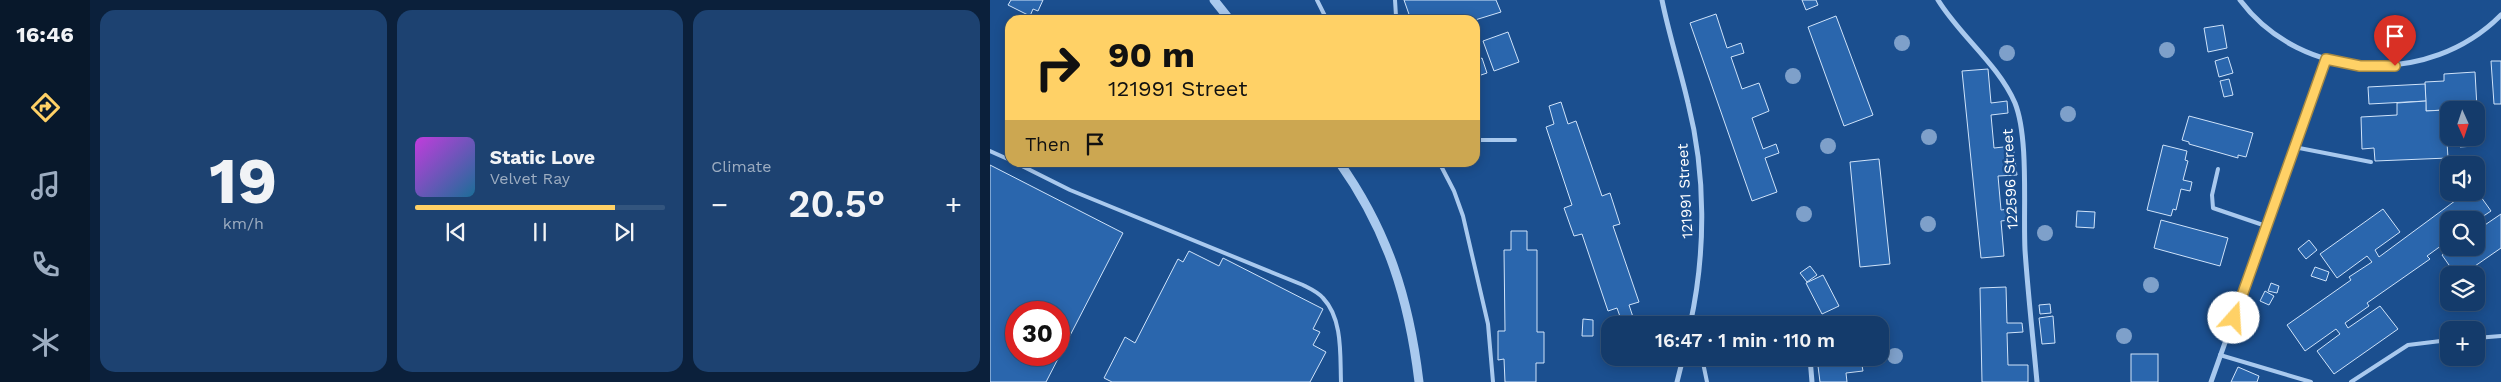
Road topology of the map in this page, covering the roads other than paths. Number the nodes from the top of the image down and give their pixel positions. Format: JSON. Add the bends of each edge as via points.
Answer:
{"nodes":[{"id":1,"x":1214,"y":0,"type":"edge"},
{"id":2,"x":1317,"y":0,"type":"edge"},
{"id":3,"x":1394,"y":0,"type":"edge"},
{"id":4,"x":1662,"y":0,"type":"edge"},
{"id":5,"x":1938,"y":0,"type":"edge"},
{"id":6,"x":2240,"y":0,"type":"edge"},
{"id":7,"x":1226,"y":15,"type":"edge"},
{"id":8,"x":1324,"y":15,"type":"edge"},
{"id":9,"x":1396,"y":15,"type":"edge"},
{"id":10,"x":2501,"y":15,"type":"edge"},
{"id":11,"x":2326,"y":59,"type":"junction"},
{"id":12,"x":1480,"y":140,"type":"edge"},
{"id":13,"x":1515,"y":140,"type":"dead end"},
{"id":14,"x":2294,"y":147,"type":"junction"},
{"id":15,"x":990,"y":151,"type":"edge"},
{"id":16,"x":1005,"y":158,"type":"edge"},
{"id":17,"x":2371,"y":162,"type":"dead end"},
{"id":18,"x":1024,"y":167,"type":"edge"},
{"id":19,"x":1342,"y":167,"type":"edge"},
{"id":20,"x":1442,"y":167,"type":"edge"},
{"id":21,"x":2218,"y":169,"type":"dead end"},
{"id":22,"x":2266,"y":226,"type":"junction"},
{"id":23,"x":1691,"y":316,"type":"edge"},
{"id":24,"x":2501,"y":336,"type":"edge"},
{"id":25,"x":2485,"y":337,"type":"edge"},
{"id":26,"x":2440,"y":341,"type":"edge"},
{"id":27,"x":2220,"y":355,"type":"junction"},
{"id":28,"x":1681,"y":366,"type":"edge"},
{"id":29,"x":1704,"y":366,"type":"edge"},
{"id":30,"x":1811,"y":366,"type":"edge"},
{"id":31,"x":1341,"y":382,"type":"edge"},
{"id":32,"x":1419,"y":382,"type":"edge"},
{"id":33,"x":1493,"y":382,"type":"edge"},
{"id":34,"x":1677,"y":382,"type":"edge"},
{"id":35,"x":1707,"y":382,"type":"edge"},
{"id":36,"x":1812,"y":382,"type":"edge"},
{"id":37,"x":2036,"y":382,"type":"edge"},
{"id":38,"x":2211,"y":382,"type":"edge"},
{"id":39,"x":2311,"y":382,"type":"edge"},
{"id":40,"x":2351,"y":382,"type":"edge"}],
"edges":[{"from":1,"to":7,"type":"street"},
{"from":2,"to":8,"type":"lane"},
{"from":3,"to":9,"type":"lane"},
{"from":4,"to":23,"type":"street","name":"121991 Street","via":[[1699,160],[1701,233]]},
{"from":5,"to":37,"type":"street","name":"122596 Street","via":[[2006,87],[2018,112]]},
{"from":6,"to":11,"type":"street","via":[[2270,30],[2297,47]]},
{"from":10,"to":11,"type":"street","via":[[2460,46],[2429,59],[2395,66],[2360,66]]},
{"from":11,"to":14,"type":"street"},
{"from":12,"to":13,"type":"lane"},
{"from":14,"to":17,"type":"lane"},
{"from":14,"to":22,"type":"street"},
{"from":15,"to":16,"type":"lane"},
{"from":18,"to":31,"type":"lane","via":[[1070,190],[1303,284],[1322,296],[1333,311],[1338,332]]},
{"from":19,"to":32,"type":"street","via":[[1374,218],[1392,257],[1406,302]]},
{"from":20,"to":33,"type":"lane","via":[[1463,216],[1488,324]]},
{"from":21,"to":22,"type":"lane","via":[[2212,195],[2213,208]]},
{"from":22,"to":27,"type":"street"},
{"from":24,"to":25,"type":"lane"},
{"from":26,"to":40,"type":"lane","via":[[2408,345]]},
{"from":27,"to":38,"type":"street"},
{"from":27,"to":39,"type":"lane"},
{"from":28,"to":34,"type":"street"},
{"from":29,"to":35,"type":"lane"},
{"from":30,"to":36,"type":"street"}]}
